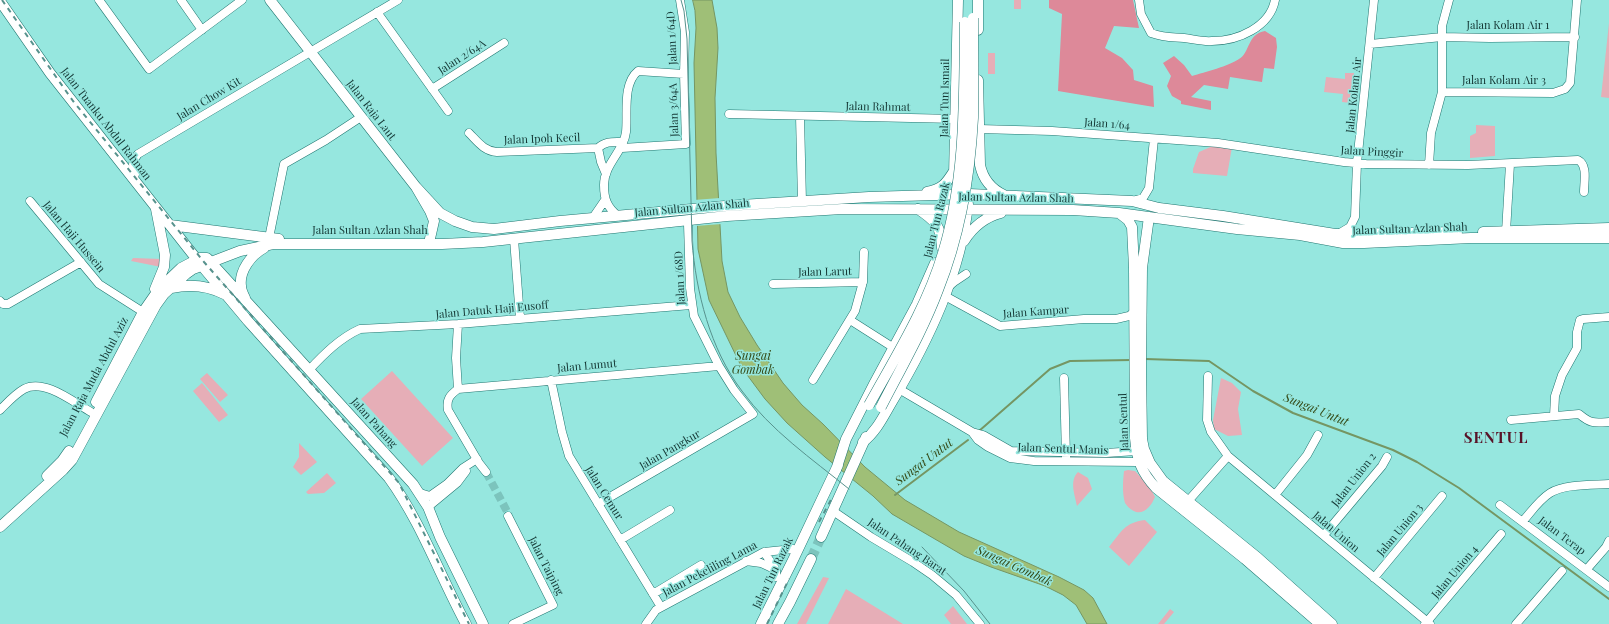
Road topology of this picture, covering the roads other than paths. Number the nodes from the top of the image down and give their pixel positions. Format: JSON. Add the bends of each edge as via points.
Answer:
{"nodes":[{"id":1,"x":99,"y":0,"type":"edge"},
{"id":2,"x":181,"y":0,"type":"edge"},
{"id":3,"x":242,"y":0,"type":"edge"},
{"id":4,"x":270,"y":0,"type":"edge"},
{"id":5,"x":398,"y":0,"type":"edge"},
{"id":6,"x":680,"y":0,"type":"edge"},
{"id":7,"x":958,"y":0,"type":"edge"},
{"id":8,"x":964,"y":0,"type":"edge"},
{"id":9,"x":973,"y":0,"type":"edge"},
{"id":10,"x":978,"y":0,"type":"edge"},
{"id":11,"x":1139,"y":0,"type":"edge"},
{"id":12,"x":1275,"y":0,"type":"edge"},
{"id":13,"x":1374,"y":0,"type":"edge"},
{"id":14,"x":1449,"y":0,"type":"edge"},
{"id":15,"x":1577,"y":0,"type":"edge"},
{"id":16,"x":0,"y":1,"type":"edge"},
{"id":17,"x":377,"y":12,"type":"junction"},
{"id":18,"x":970,"y":17,"type":"junction"},
{"id":19,"x":202,"y":30,"type":"junction"},
{"id":20,"x":1442,"y":37,"type":"junction"},
{"id":21,"x":1575,"y":37,"type":"junction"},
{"id":22,"x":504,"y":43,"type":"dead end"},
{"id":23,"x":1370,"y":44,"type":"junction"},
{"id":24,"x":310,"y":52,"type":"junction"},
{"id":25,"x":684,"y":74,"type":"junction"},
{"id":26,"x":432,"y":89,"type":"junction"},
{"id":27,"x":1442,"y":92,"type":"junction"},
{"id":28,"x":448,"y":111,"type":"dead end"},
{"id":29,"x":729,"y":114,"type":"dead end"},
{"id":30,"x":800,"y":116,"type":"junction"},
{"id":31,"x":361,"y":117,"type":"junction"},
{"id":32,"x":956,"y":119,"type":"junction"},
{"id":33,"x":979,"y":129,"type":"junction"},
{"id":34,"x":469,"y":132,"type":"dead end"},
{"id":35,"x":1154,"y":139,"type":"junction"},
{"id":36,"x":622,"y":145,"type":"junction"},
{"id":37,"x":1234,"y":145,"type":"joint"},
{"id":38,"x":598,"y":148,"type":"junction"},
{"id":39,"x":114,"y":155,"type":"junction"},
{"id":40,"x":1357,"y":164,"type":"junction"},
{"id":41,"x":1510,"y":164,"type":"junction"},
{"id":42,"x":980,"y":165,"type":"junction"},
{"id":43,"x":1429,"y":165,"type":"junction"},
{"id":44,"x":955,"y":169,"type":"junction"},
{"id":45,"x":134,"y":174,"type":"junction"},
{"id":46,"x":606,"y":174,"type":"junction"},
{"id":47,"x":416,"y":187,"type":"junction"},
{"id":48,"x":1149,"y":188,"type":"junction"},
{"id":49,"x":1584,"y":192,"type":"dead end"},
{"id":50,"x":969,"y":194,"type":"junction"},
{"id":51,"x":915,"y":195,"type":"junction"},
{"id":52,"x":952,"y":196,"type":"junction"},
{"id":53,"x":1008,"y":196,"type":"junction"},
{"id":54,"x":30,"y":200,"type":"dead end"},
{"id":55,"x":605,"y":200,"type":"junction"},
{"id":56,"x":1132,"y":201,"type":"junction"},
{"id":57,"x":802,"y":202,"type":"junction"},
{"id":58,"x":1113,"y":202,"type":"junction"},
{"id":59,"x":156,"y":208,"type":"junction"},
{"id":60,"x":917,"y":208,"type":"junction"},
{"id":61,"x":1159,"y":208,"type":"junction"},
{"id":62,"x":950,"y":209,"type":"junction"},
{"id":63,"x":967,"y":210,"type":"junction"},
{"id":64,"x":1013,"y":210,"type":"junction"},
{"id":65,"x":726,"y":211,"type":"junction"},
{"id":66,"x":1120,"y":213,"type":"junction"},
{"id":67,"x":618,"y":216,"type":"junction"},
{"id":68,"x":693,"y":217,"type":"junction"},
{"id":69,"x":1149,"y":217,"type":"junction"},
{"id":70,"x":1356,"y":217,"type":"junction"},
{"id":71,"x":592,"y":219,"type":"junction"},
{"id":72,"x":167,"y":222,"type":"junction"},
{"id":73,"x":1609,"y":228,"type":"edge"},
{"id":74,"x":1506,"y":232,"type":"junction"},
{"id":75,"x":1335,"y":234,"type":"junction"},
{"id":76,"x":1370,"y":234,"type":"junction"},
{"id":77,"x":1609,"y":238,"type":"edge"},
{"id":78,"x":514,"y":239,"type":"junction"},
{"id":79,"x":271,"y":241,"type":"junction"},
{"id":80,"x":430,"y":243,"type":"junction"},
{"id":81,"x":942,"y":248,"type":"junction"},
{"id":82,"x":960,"y":248,"type":"junction"},
{"id":83,"x":864,"y":252,"type":"dead end"},
{"id":84,"x":81,"y":262,"type":"junction"},
{"id":85,"x":212,"y":262,"type":"junction"},
{"id":86,"x":199,"y":263,"type":"junction"},
{"id":87,"x":966,"y":274,"type":"dead end"},
{"id":88,"x":863,"y":282,"type":"junction"},
{"id":89,"x":773,"y":284,"type":"dead end"},
{"id":90,"x":171,"y":288,"type":"junction"},
{"id":91,"x":946,"y":292,"type":"junction"},
{"id":92,"x":226,"y":295,"type":"junction"},
{"id":93,"x":0,"y":301,"type":"edge"},
{"id":94,"x":246,"y":303,"type":"junction"},
{"id":95,"x":691,"y":304,"type":"junction"},
{"id":96,"x":143,"y":312,"type":"junction"},
{"id":97,"x":1134,"y":312,"type":"junction"},
{"id":98,"x":1609,"y":317,"type":"edge"},
{"id":99,"x":520,"y":318,"type":"junction"},
{"id":100,"x":850,"y":320,"type":"junction"},
{"id":101,"x":458,"y":324,"type":"junction"},
{"id":102,"x":894,"y":348,"type":"junction"},
{"id":103,"x":1138,"y":353,"type":"junction"},
{"id":104,"x":719,"y":366,"type":"junction"},
{"id":105,"x":1138,"y":368,"type":"junction"},
{"id":106,"x":309,"y":370,"type":"junction"},
{"id":107,"x":1208,"y":376,"type":"dead end"},
{"id":108,"x":1064,"y":378,"type":"dead end"},
{"id":109,"x":551,"y":380,"type":"junction"},
{"id":110,"x":813,"y":380,"type":"dead end"},
{"id":111,"x":458,"y":389,"type":"junction"},
{"id":112,"x":899,"y":389,"type":"junction"},
{"id":113,"x":0,"y":410,"type":"edge"},
{"id":114,"x":91,"y":412,"type":"junction"},
{"id":115,"x":753,"y":414,"type":"joint"},
{"id":116,"x":1554,"y":416,"type":"junction"},
{"id":117,"x":1511,"y":420,"type":"dead end"},
{"id":118,"x":1609,"y":422,"type":"edge"},
{"id":119,"x":1318,"y":435,"type":"dead end"},
{"id":120,"x":848,"y":440,"type":"junction"},
{"id":121,"x":861,"y":446,"type":"junction"},
{"id":122,"x":1136,"y":451,"type":"junction"},
{"id":123,"x":1228,"y":456,"type":"junction"},
{"id":124,"x":1387,"y":456,"type":"dead end"},
{"id":125,"x":1066,"y":457,"type":"junction"},
{"id":126,"x":477,"y":459,"type":"junction"},
{"id":127,"x":1138,"y":462,"type":"junction"},
{"id":128,"x":469,"y":465,"type":"junction"},
{"id":129,"x":485,"y":471,"type":"tunnel mouth"},
{"id":130,"x":1609,"y":484,"type":"edge"},
{"id":131,"x":420,"y":493,"type":"junction"},
{"id":132,"x":1275,"y":495,"type":"junction"},
{"id":133,"x":1442,"y":496,"type":"dead end"},
{"id":134,"x":1189,"y":500,"type":"junction"},
{"id":135,"x":598,"y":504,"type":"junction"},
{"id":136,"x":1500,"y":505,"type":"dead end"},
{"id":137,"x":428,"y":507,"type":"junction"},
{"id":138,"x":670,"y":510,"type":"dead end"},
{"id":139,"x":833,"y":511,"type":"junction"},
{"id":140,"x":509,"y":516,"type":"tunnel mouth"},
{"id":141,"x":0,"y":519,"type":"edge"},
{"id":142,"x":1523,"y":521,"type":"junction"},
{"id":143,"x":0,"y":527,"type":"edge"},
{"id":144,"x":806,"y":533,"type":"junction"},
{"id":145,"x":1501,"y":534,"type":"dead end"},
{"id":146,"x":1324,"y":535,"type":"junction"},
{"id":147,"x":821,"y":537,"type":"tunnel mouth"},
{"id":148,"x":620,"y":540,"type":"junction"},
{"id":149,"x":1609,"y":542,"type":"edge"},
{"id":150,"x":793,"y":549,"type":"junction"},
{"id":151,"x":764,"y":552,"type":"junction"},
{"id":152,"x":811,"y":559,"type":"tunnel mouth"},
{"id":153,"x":746,"y":562,"type":"junction"},
{"id":154,"x":701,"y":565,"type":"dead end"},
{"id":155,"x":1586,"y":569,"type":"junction"},
{"id":156,"x":1562,"y":571,"type":"dead end"},
{"id":157,"x":776,"y":573,"type":"junction"},
{"id":158,"x":1374,"y":578,"type":"junction"},
{"id":159,"x":1609,"y":587,"type":"edge"},
{"id":160,"x":654,"y":594,"type":"junction"},
{"id":161,"x":661,"y":607,"type":"junction"},
{"id":162,"x":1428,"y":623,"type":"edge"},
{"id":163,"x":466,"y":624,"type":"edge"},
{"id":164,"x":483,"y":624,"type":"edge"},
{"id":165,"x":513,"y":624,"type":"edge"},
{"id":166,"x":646,"y":624,"type":"edge"},
{"id":167,"x":754,"y":624,"type":"edge"},
{"id":168,"x":761,"y":624,"type":"edge"},
{"id":169,"x":778,"y":624,"type":"edge"},
{"id":170,"x":980,"y":624,"type":"edge"},
{"id":171,"x":1320,"y":624,"type":"edge"},
{"id":172,"x":1332,"y":624,"type":"edge"},
{"id":173,"x":1516,"y":624,"type":"edge"}],
"edges":[{"from":1,"to":19,"type":"street","via":[[148,69]]},
{"from":2,"to":19,"type":"street"},
{"from":3,"to":19,"type":"street"},
{"from":4,"to":24,"type":"main road","name":"Jalan Raja Laut"},
{"from":5,"to":17,"type":"street","name":"Jalan Chow Kit"},
{"from":6,"to":25,"type":"street","name":"Jalan 1/64D","via":[[685,32]]},
{"from":7,"to":32,"type":"main road","name":"Jalan Tun Ismail"},
{"from":8,"to":18,"type":"main road","name":"Jalan Tun Razak"},
{"from":9,"to":18,"type":"main road","name":"Jalan Tun Razak"},
{"from":10,"to":33,"type":"main road"},
{"from":11,"to":12,"type":"street","via":[[1141,14],[1151,33],[1165,38],[1212,41],[1229,39],[1251,31],[1269,15]]},
{"from":13,"to":23,"type":"street","name":"Jalan Kolam Air"},
{"from":14,"to":20,"type":"street","via":[[1444,15]]},
{"from":15,"to":21,"type":"street"},
{"from":16,"to":39,"type":"main road","name":"Jalan Tuanku Abdul Rahman","via":[[50,73]]},
{"from":17,"to":24,"type":"street","name":"Jalan Chow Kit"},
{"from":17,"to":26,"type":"street"},
{"from":18,"to":120,"type":"main road","name":"Jalan Tun Razak","bridge":true,"via":[[960,179],[950,229],[938,268],[919,313]]},
{"from":18,"to":121,"type":"main road","name":"Jalan Tun Razak","bridge":true,"via":[[973,118],[967,180],[957,230],[927,316]]},
{"from":20,"to":21,"type":"street","name":"Jalan Kolam Air 1"},
{"from":20,"to":23,"type":"street"},
{"from":20,"to":27,"type":"street"},
{"from":21,"to":27,"type":"street","name":"Jalan Kolam Air 3","via":[[1570,83],[1565,89],[1554,92]]},
{"from":22,"to":26,"type":"street","name":"Jalan 2/64A"},
{"from":23,"to":40,"type":"street","name":"Jalan Kolam Air"},
{"from":24,"to":31,"type":"main road","name":"Jalan Raja Laut"},
{"from":24,"to":45,"type":"street","name":"Jalan Chow Kit","via":[[138,154],[132,166]]},
{"from":25,"to":36,"type":"street","via":[[638,72],[633,75],[629,84],[626,134]]},
{"from":25,"to":36,"type":"street","name":"Jalan 3/64A","via":[[686,144]]},
{"from":26,"to":28,"type":"street"},
{"from":27,"to":43,"type":"street","via":[[1432,129]]},
{"from":29,"to":30,"type":"street","name":"Jalan Rahmat"},
{"from":30,"to":32,"type":"street","name":"Jalan Rahmat"},
{"from":30,"to":57,"type":"street"},
{"from":31,"to":47,"type":"main road","name":"Jalan Raja Laut"},
{"from":31,"to":79,"type":"street","via":[[284,164]]},
{"from":32,"to":44,"type":"main road","name":"Jalan Tun Ismail"},
{"from":33,"to":35,"type":"street","name":"Jalan 1/64","via":[[1052,131]]},
{"from":33,"to":42,"type":"main road"},
{"from":34,"to":38,"type":"street","name":"Jalan Ipoh Kecil","via":[[489,151],[527,152]]},
{"from":35,"to":37,"type":"street","name":"Jalan 1/64"},
{"from":35,"to":48,"type":"street"},
{"from":36,"to":38,"type":"street","name":"Jalan Ipoh Kecil","via":[[608,142]]},
{"from":36,"to":46,"type":"street"},
{"from":37,"to":40,"type":"street","name":"Jalan Pinggir"},
{"from":38,"to":46,"type":"street"},
{"from":39,"to":45,"type":"main road"},
{"from":39,"to":59,"type":"main road","name":"Jalan Tuanku Abdul Rahman"},
{"from":40,"to":43,"type":"street","name":"Jalan Pinggir"},
{"from":40,"to":70,"type":"street","name":"Jalan Kolam Air"},
{"from":41,"to":43,"type":"street","name":"Jalan Pinggir"},
{"from":41,"to":49,"type":"street","name":"Jalan Pinggir","via":[[1578,160],[1584,166]]},
{"from":41,"to":74,"type":"street"},
{"from":42,"to":44,"type":"main road","via":[[974,175],[968,178],[960,175]]},
{"from":42,"to":53,"type":"main road","via":[[989,184]]},
{"from":44,"to":51,"type":"main road","via":[[940,188]]},
{"from":44,"to":52,"type":"main road","name":"Jalan Tun Ismail"},
{"from":45,"to":72,"type":"main road","via":[[159,206]]},
{"from":46,"to":55,"type":"street"},
{"from":47,"to":71,"type":"main road","name":"Jalan Sultan Azlan Shah","via":[[440,213],[472,227],[494,229]]},
{"from":47,"to":80,"type":"main road","name":"Jalan Raja Laut","via":[[434,221]]},
{"from":48,"to":56,"type":"street","via":[[1143,198]]},
{"from":48,"to":61,"type":"street","via":[[1153,201]]},
{"from":50,"to":52,"type":"main road","name":"Jalan Sultan Azlan Shah"},
{"from":50,"to":53,"type":"main road","name":"Jalan Sultan Azlan Shah"},
{"from":50,"to":63,"type":"main road","name":"Jalan Tun Razak"},
{"from":51,"to":52,"type":"main road","name":"Jalan Sultan Azlan Shah"},
{"from":51,"to":57,"type":"main road","name":"Jalan Sultan Azlan Shah"},
{"from":52,"to":62,"type":"main road","name":"Jalan Tun Razak"},
{"from":53,"to":58,"type":"main road","name":"Jalan Sultan Azlan Shah"},
{"from":54,"to":84,"type":"street","name":"Jalan Haji Hussein"},
{"from":55,"to":67,"type":"street","via":[[610,210]]},
{"from":55,"to":71,"type":"street"},
{"from":56,"to":58,"type":"main road","name":"Jalan Sultan Azlan Shah"},
{"from":56,"to":61,"type":"main road","name":"Jalan Sultan Azlan Shah"},
{"from":57,"to":65,"type":"main road","name":"Jalan Sultan Azlan Shah"},
{"from":58,"to":69,"type":"main road","via":[[1142,209]]},
{"from":59,"to":72,"type":"main road","name":"Jalan Tuanku Abdul Rahman"},
{"from":59,"to":96,"type":"main road","via":[[165,255],[164,267]]},
{"from":60,"to":62,"type":"main road","name":"Jalan Sultan Azlan Shah"},
{"from":60,"to":65,"type":"main road","name":"Jalan Sultan Azlan Shah"},
{"from":60,"to":81,"type":"main road","via":[[937,225]]},
{"from":61,"to":75,"type":"main road","name":"Jalan Sultan Azlan Shah"},
{"from":62,"to":63,"type":"main road","name":"Jalan Sultan Azlan Shah"},
{"from":62,"to":81,"type":"main road","name":"Jalan Tun Razak"},
{"from":63,"to":64,"type":"main road","name":"Jalan Sultan Azlan Shah"},
{"from":63,"to":82,"type":"main road","name":"Jalan Tun Razak"},
{"from":64,"to":66,"type":"main road","name":"Jalan Sultan Azlan Shah"},
{"from":64,"to":82,"type":"main road","via":[[987,217],[971,231]]},
{"from":65,"to":68,"type":"main road","name":"Jalan Sultan Azlan Shah"},
{"from":66,"to":69,"type":"main road","name":"Jalan Sultan Azlan Shah"},
{"from":66,"to":97,"type":"main road","name":"Jalan Sentul","via":[[1132,227]]},
{"from":67,"to":68,"type":"main road","name":"Jalan Sultan Azlan Shah"},
{"from":67,"to":71,"type":"main road","name":"Jalan Sultan Azlan Shah"},
{"from":68,"to":78,"type":"main road","name":"Jalan Sultan Azlan Shah"},
{"from":68,"to":95,"type":"street","name":"Jalan 1/68D","via":[[688,224]]},
{"from":69,"to":77,"type":"main road","name":"Jalan Sultan Azlan Shah","via":[[1300,235],[1343,243],[1470,238]]},
{"from":69,"to":103,"type":"main road","name":"Jalan Sentul","via":[[1142,268]]},
{"from":70,"to":75,"type":"street","via":[[1350,228]]},
{"from":70,"to":76,"type":"street","via":[[1359,226]]},
{"from":72,"to":79,"type":"main road","name":"Jalan Sultan Azlan Shah"},
{"from":72,"to":86,"type":"main road","name":"Jalan Tuanku Abdul Rahman"},
{"from":73,"to":74,"type":"main road","name":"Jalan Sultan Azlan Shah"},
{"from":74,"to":76,"type":"main road","name":"Jalan Sultan Azlan Shah"},
{"from":75,"to":76,"type":"main road","name":"Jalan Sultan Azlan Shah"},
{"from":78,"to":80,"type":"main road","name":"Jalan Sultan Azlan Shah"},
{"from":78,"to":99,"type":"street"},
{"from":79,"to":80,"type":"main road","name":"Jalan Sultan Azlan Shah"},
{"from":79,"to":85,"type":"main road","name":"Jalan Sultan Azlan Shah"},
{"from":79,"to":94,"type":"main road","via":[[250,258],[241,276],[241,287]]},
{"from":81,"to":82,"type":"main road","via":[[948,236],[953,233],[958,235]]},
{"from":81,"to":102,"type":"main road","name":"Jalan Tun Razak"},
{"from":82,"to":91,"type":"main road","name":"Jalan Tun Razak"},
{"from":83,"to":88,"type":"street"},
{"from":84,"to":93,"type":"street","via":[[8,304]]},
{"from":84,"to":96,"type":"street","name":"Jalan Haji Hussein","via":[[99,284]]},
{"from":85,"to":86,"type":"main road","via":[[203,257]]},
{"from":85,"to":94,"type":"main road","name":"Jalan Pahang"},
{"from":86,"to":90,"type":"main road","name":"Jalan Raja Muda Abdul Aziz"},
{"from":86,"to":92,"type":"main road"},
{"from":86,"to":96,"type":"main road","name":"Jalan Raja Muda Abdul Aziz","via":[[181,268],[167,280]]},
{"from":87,"to":91,"type":"street","via":[[954,282]]},
{"from":88,"to":89,"type":"street","name":"Jalan Larut"},
{"from":88,"to":100,"type":"street","name":"Jalan Larut"},
{"from":90,"to":92,"type":"main road","via":[[198,286]]},
{"from":90,"to":143,"type":"main road","name":"Jalan Raja Muda Abdul Aziz","via":[[156,305],[72,460]]},
{"from":91,"to":97,"type":"street","name":"Jalan Kampar","via":[[1000,326],[1116,319]]},
{"from":91,"to":112,"type":"main road","name":"Jalan Tun Razak"},
{"from":92,"to":163,"type":"main road","via":[[389,478],[414,519]]},
{"from":94,"to":106,"type":"main road","name":"Jalan Pahang"},
{"from":95,"to":99,"type":"street","name":"Jalan Datuk Haji Eusoff"},
{"from":95,"to":104,"type":"street","name":"Jalan 1/68D","via":[[694,316]]},
{"from":96,"to":114,"type":"main road","name":"Jalan Raja Muda Abdul Aziz"},
{"from":97,"to":103,"type":"main road","name":"Jalan Sentul"},
{"from":98,"to":116,"type":"street","via":[[1580,320],[1577,348],[1554,396]]},
{"from":99,"to":101,"type":"street","name":"Jalan Datuk Haji Eusoff"},
{"from":100,"to":102,"type":"street"},
{"from":100,"to":110,"type":"street","name":"Jalan Larut"},
{"from":101,"to":106,"type":"street","name":"Jalan Datuk Haji Eusoff","via":[[360,330],[350,334],[328,351]]},
{"from":101,"to":111,"type":"street"},
{"from":102,"to":120,"type":"main road","name":"Jalan Tun Razak"},
{"from":103,"to":105,"type":"main road","name":"Jalan Sentul"},
{"from":104,"to":109,"type":"street","name":"Jalan Lumut"},
{"from":104,"to":115,"type":"street","name":"Jalan 1/68D"},
{"from":105,"to":122,"type":"main road","name":"Jalan Sentul"},
{"from":105,"to":134,"type":"main road","name":"Jalan Sentul","via":[[1144,449],[1158,475]]},
{"from":106,"to":131,"type":"main road","name":"Jalan Pahang"},
{"from":107,"to":123,"type":"street","name":"Jalan Union","via":[[1208,426]]},
{"from":108,"to":125,"type":"street"},
{"from":109,"to":111,"type":"street","name":"Jalan Lumut"},
{"from":109,"to":135,"type":"street","name":"Jalan Cemur","via":[[569,456]]},
{"from":111,"to":126,"type":"street","via":[[448,397],[448,410]]},
{"from":112,"to":121,"type":"main road","name":"Jalan Tun Razak","via":[[872,434]]},
{"from":112,"to":125,"type":"street","name":"Jalan Sentul Manis","via":[[972,432],[983,435],[1012,451]]},
{"from":113,"to":114,"type":"street","via":[[24,389],[34,385],[44,386]]},
{"from":114,"to":141,"type":"main road","name":"Jalan Raja Muda Abdul Aziz","via":[[65,457]]},
{"from":115,"to":135,"type":"street","name":"Jalan Pangkur"},
{"from":116,"to":117,"type":"street"},
{"from":116,"to":118,"type":"street","via":[[1579,414],[1588,422]]},
{"from":119,"to":132,"type":"street","via":[[1307,454]]},
{"from":120,"to":144,"type":"main road","name":"Jalan Tun Razak"},
{"from":121,"to":139,"type":"main road","name":"Jalan Tun Razak"},
{"from":122,"to":125,"type":"street","name":"Jalan Sentul Manis"},
{"from":122,"to":127,"type":"main road","name":"Jalan Sentul"},
{"from":123,"to":132,"type":"street","name":"Jalan Union"},
{"from":123,"to":134,"type":"street"},
{"from":124,"to":146,"type":"street","name":"Jalan Union 2","via":[[1382,466]]},
{"from":125,"to":127,"type":"street","name":"Jalan Sentul Manis"},
{"from":126,"to":128,"type":"street"},
{"from":126,"to":129,"type":"street"},
{"from":127,"to":171,"type":"main road","name":"Jalan Sentul","via":[[1156,488],[1245,559]]},
{"from":128,"to":131,"type":"street","via":[[430,496]]},
{"from":128,"to":137,"type":"street","via":[[457,483]]},
{"from":130,"to":142,"type":"street","via":[[1559,489],[1550,494]]},
{"from":131,"to":137,"type":"main road","name":"Jalan Pahang"},
{"from":132,"to":146,"type":"street","name":"Jalan Union"},
{"from":133,"to":158,"type":"street","name":"Jalan Union 3"},
{"from":134,"to":172,"type":"main road","name":"Jalan Sentul"},
{"from":135,"to":148,"type":"street","name":"Jalan Cemur"},
{"from":136,"to":142,"type":"street","name":"Jalan Terap"},
{"from":137,"to":164,"type":"main road","name":"Jalan Pahang","via":[[440,538]]},
{"from":138,"to":148,"type":"street"},
{"from":139,"to":147,"type":"main road","name":"Jalan Tun Razak"},
{"from":139,"to":170,"type":"street","name":"Jalan Pahang Barat","via":[[932,575],[956,595]]},
{"from":140,"to":165,"type":"street","name":"Jalan Taiping","via":[[553,605]]},
{"from":142,"to":155,"type":"street","name":"Jalan Terap"},
{"from":144,"to":150,"type":"main road","name":"Jalan Tun Razak"},
{"from":144,"to":168,"type":"main road","name":"Jalan Tun Razak"},
{"from":145,"to":162,"type":"street","name":"Jalan Union 4"},
{"from":146,"to":158,"type":"street","name":"Jalan Union"},
{"from":148,"to":160,"type":"street","name":"Jalan Cemur"},
{"from":149,"to":155,"type":"street"},
{"from":150,"to":151,"type":"street","name":"Jalan Pekeliling Lama"},
{"from":150,"to":157,"type":"main road","name":"Jalan Tun Razak"},
{"from":151,"to":153,"type":"street","name":"Jalan Pekeliling Lama"},
{"from":151,"to":157,"type":"street"},
{"from":152,"to":169,"type":"main road"},
{"from":153,"to":157,"type":"street","via":[[761,563]]},
{"from":153,"to":161,"type":"street","name":"Jalan Pekeliling Lama"},
{"from":154,"to":160,"type":"street","name":"Jalan Pekeliling Lama"},
{"from":155,"to":159,"type":"street","name":"Jalan Terap"},
{"from":156,"to":173,"type":"street"},
{"from":157,"to":167,"type":"main road","name":"Jalan Tun Razak"},
{"from":158,"to":162,"type":"street","name":"Jalan Union"},
{"from":160,"to":161,"type":"street","name":"Jalan Cemur"},
{"from":161,"to":166,"type":"street","name":"Jalan Pekeliling Lama"}]}
